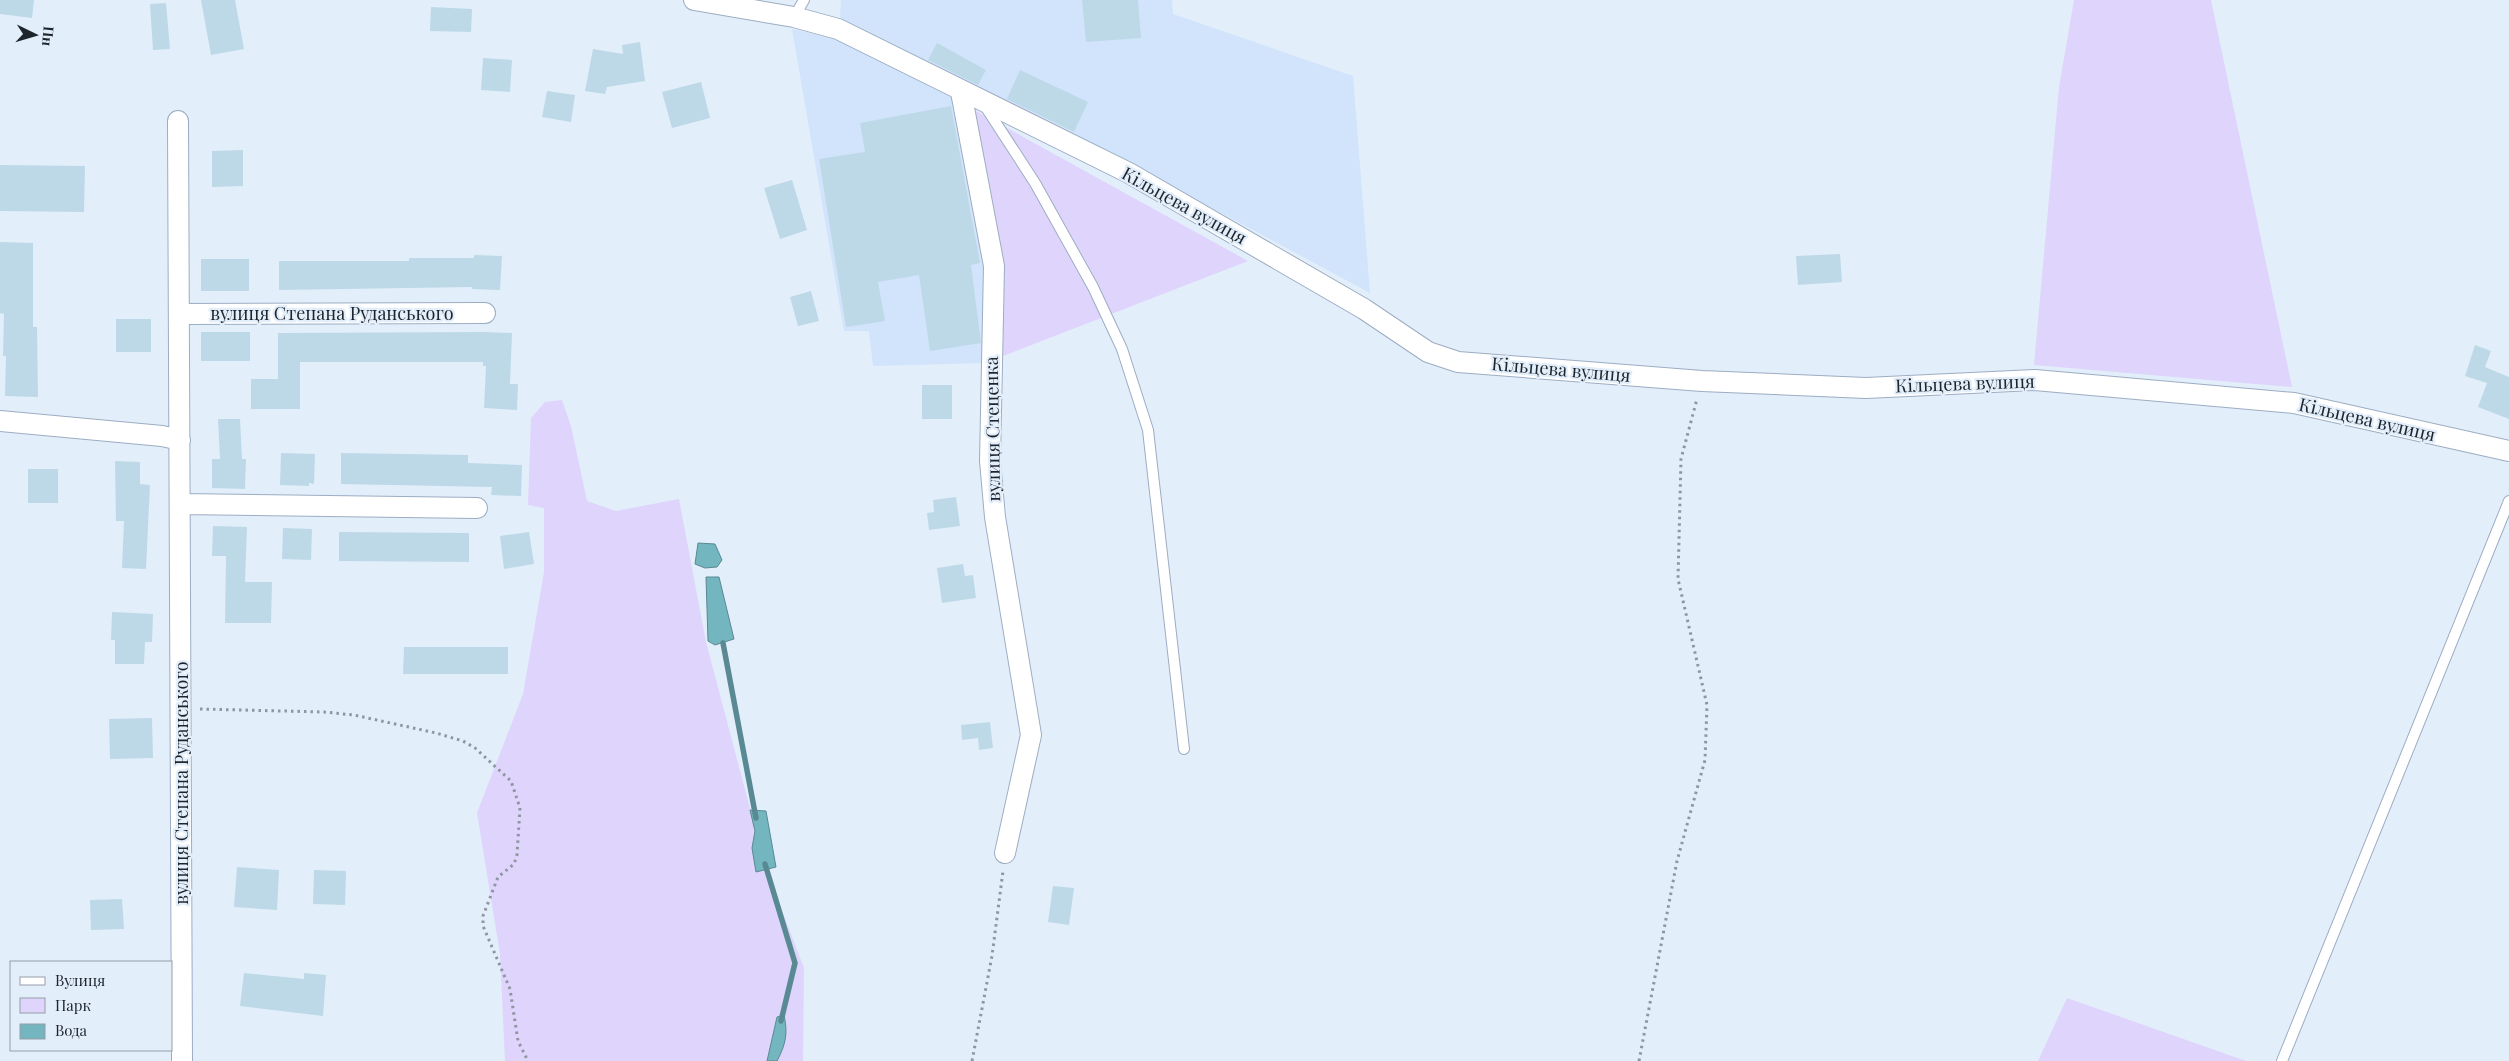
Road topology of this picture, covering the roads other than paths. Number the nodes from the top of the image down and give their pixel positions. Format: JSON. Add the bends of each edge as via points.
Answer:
{"nodes":[{"id":1,"x":694,"y":0,"type":"edge"},
{"id":2,"x":799,"y":9,"type":"edge"},
{"id":3,"x":961,"y":92,"type":"junction"},
{"id":4,"x":983,"y":103,"type":"junction"},
{"id":5,"x":178,"y":121,"type":"dead end"},
{"id":6,"x":485,"y":313,"type":"dead end"},
{"id":7,"x":179,"y":314,"type":"junction"},
{"id":8,"x":0,"y":421,"type":"edge"},
{"id":9,"x":180,"y":440,"type":"junction"},
{"id":10,"x":2509,"y":451,"type":"edge"},
{"id":11,"x":2509,"y":501,"type":"edge"},
{"id":12,"x":181,"y":504,"type":"junction"},
{"id":13,"x":477,"y":508,"type":"dead end"},
{"id":14,"x":1184,"y":749,"type":"dead end"},
{"id":15,"x":1005,"y":853,"type":"road end"},
{"id":16,"x":182,"y":1061,"type":"edge"},
{"id":17,"x":2282,"y":1061,"type":"edge"}],
"edges":[{"from":1,"to":2,"type":"street","name":"Кільцева вулиця"},
{"from":2,"to":3,"type":"street","name":"Кільцева вулиця","via":[[928,72]]},
{"from":3,"to":4,"type":"street","name":"Кільцева вулиця"},
{"from":3,"to":15,"type":"street","name":"вулиця Стеценка","via":[[994,266],[990,460],[995,517],[1031,735]]},
{"from":4,"to":10,"type":"street","name":"Кільцева вулиця","via":[[1129,173],[1364,309],[1428,352],[1458,362],[1702,381],[1866,388],[2035,380],[2294,403]]},
{"from":4,"to":14,"type":"lane","via":[[1035,183],[1093,287],[1122,350],[1148,430]]},
{"from":5,"to":7,"type":"street","name":"вулиця Степана Руданського"},
{"from":6,"to":7,"type":"street","name":"вулиця Степана Руданського"},
{"from":7,"to":9,"type":"street","name":"вулиця Степана Руданського"},
{"from":8,"to":9,"type":"street"},
{"from":9,"to":12,"type":"street","name":"вулиця Степана Руданського"},
{"from":11,"to":17,"type":"lane"},
{"from":12,"to":13,"type":"street"},
{"from":12,"to":16,"type":"street","name":"вулиця Степана Руданського"}]}
